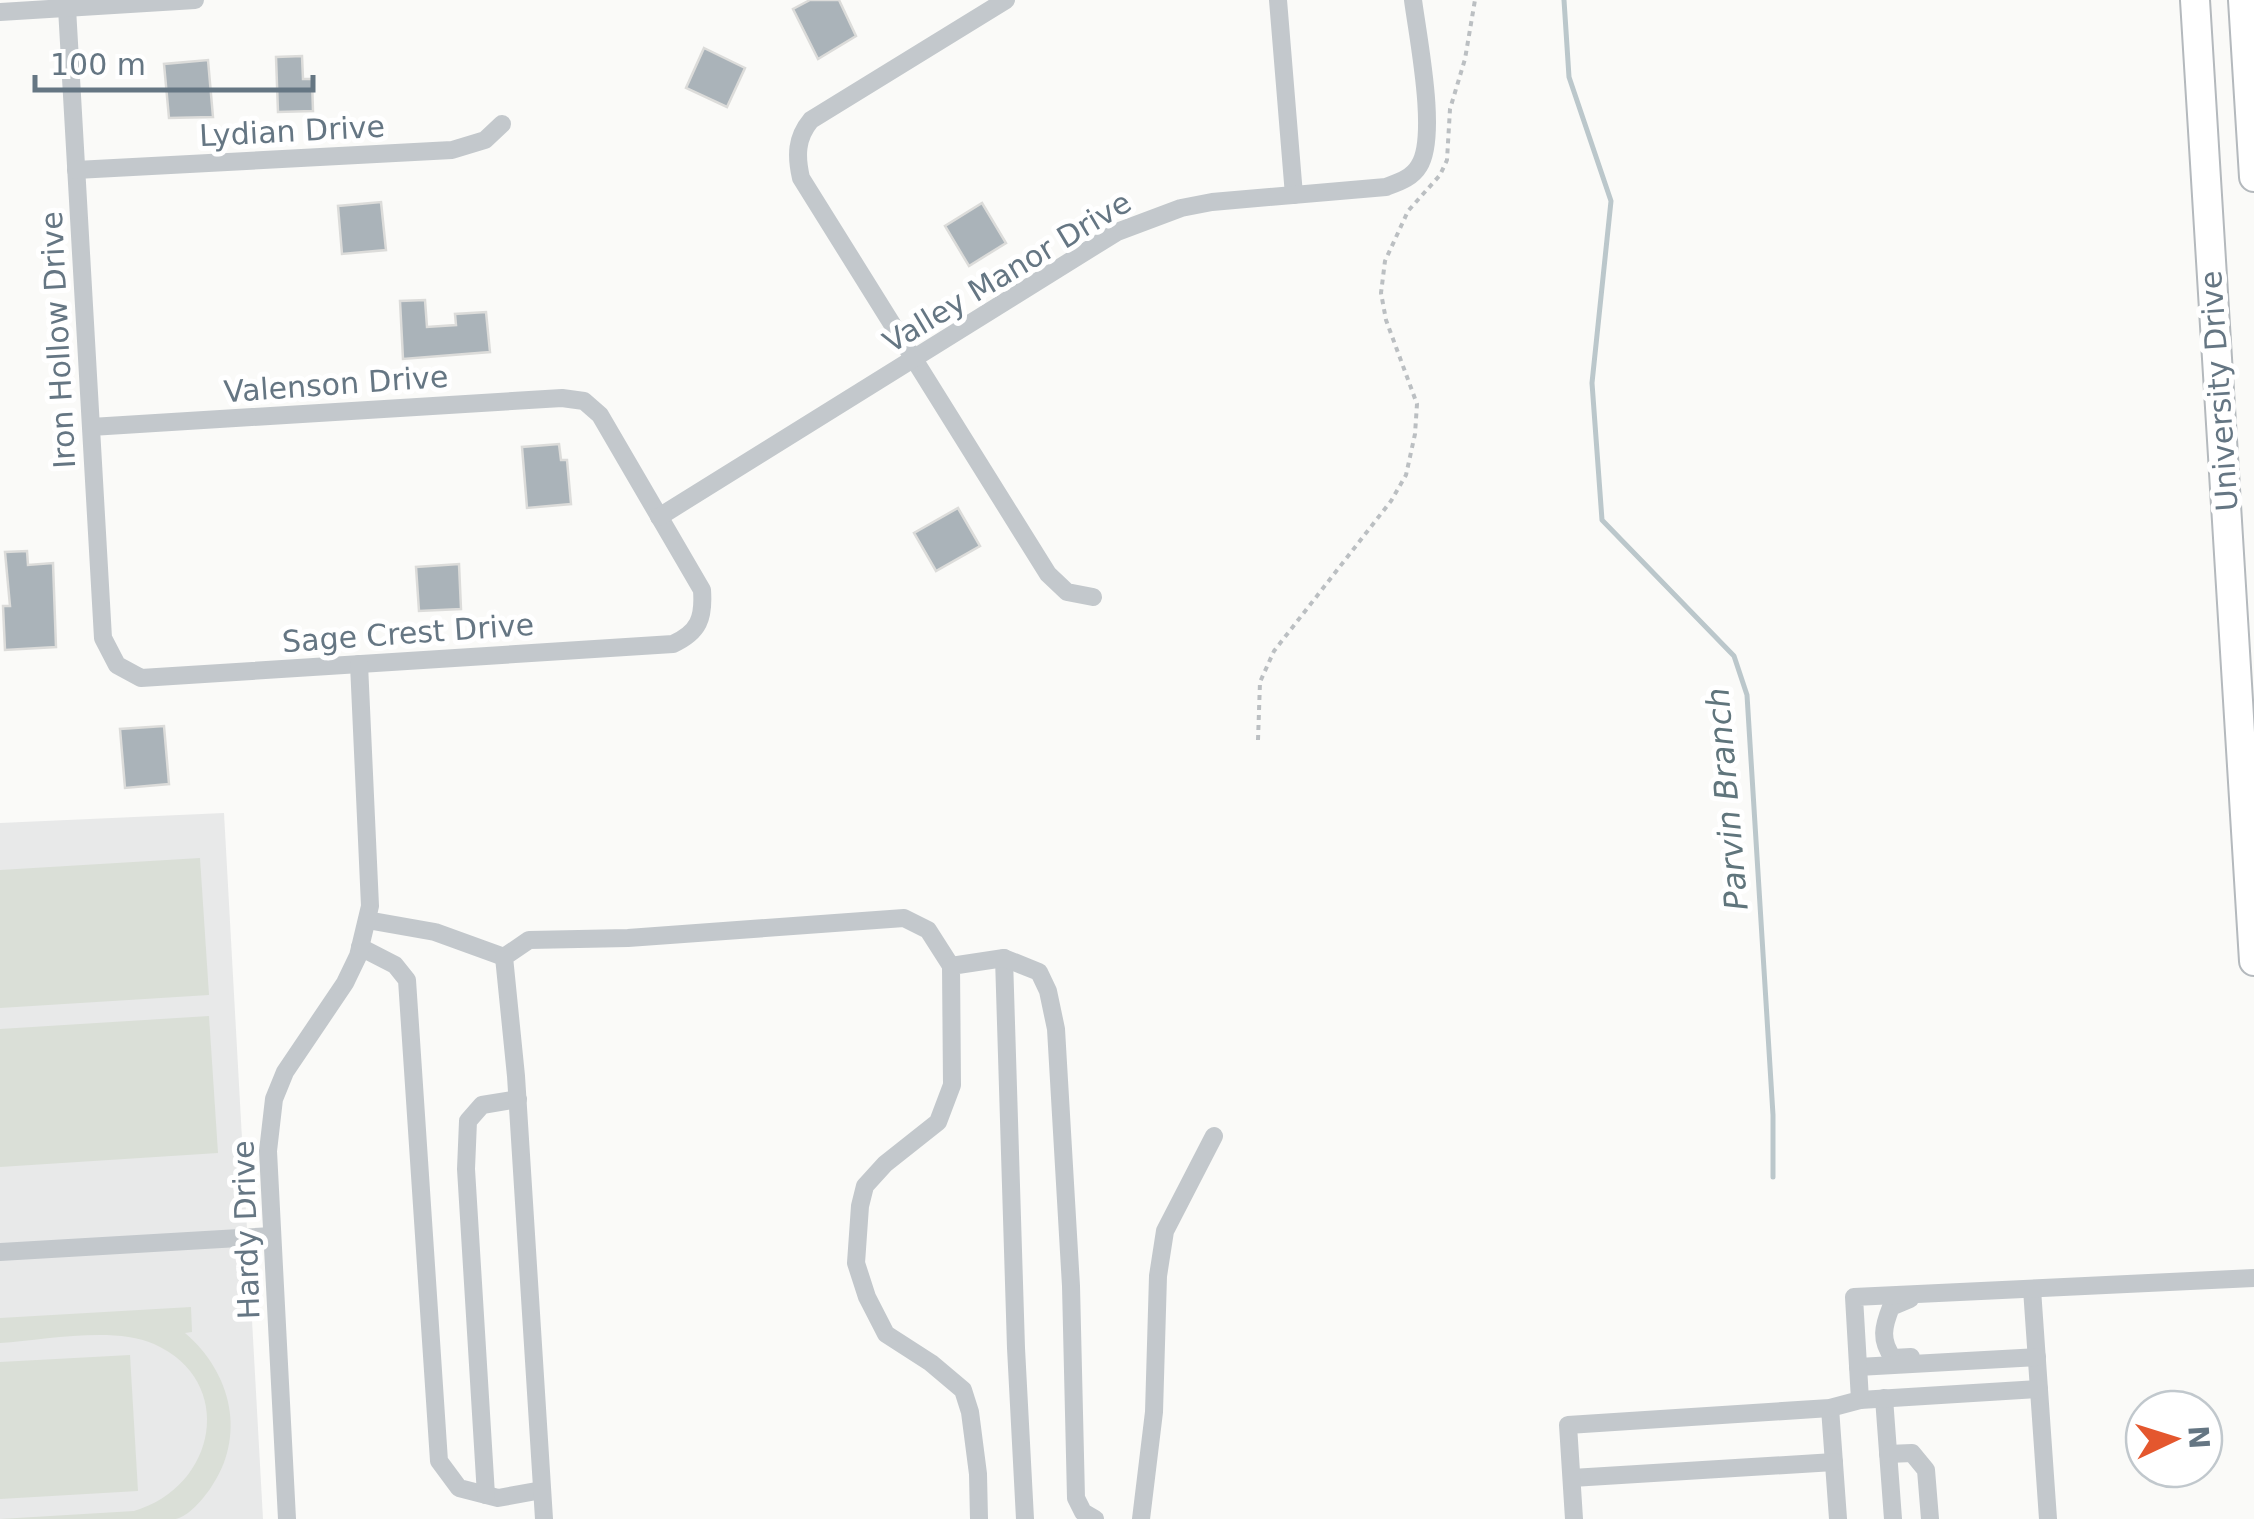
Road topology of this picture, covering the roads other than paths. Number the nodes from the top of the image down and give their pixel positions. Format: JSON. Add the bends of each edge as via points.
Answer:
{"nodes":[{"id":1,"x":196,"y":0,"type":"edge"},
{"id":2,"x":1006,"y":0,"type":"edge"},
{"id":3,"x":1278,"y":0,"type":"edge"},
{"id":4,"x":1413,"y":0,"type":"edge"},
{"id":5,"x":2195,"y":0,"type":"edge"},
{"id":6,"x":2243,"y":0,"type":"edge"},
{"id":7,"x":67,"y":8,"type":"junction"},
{"id":8,"x":0,"y":12,"type":"edge"},
{"id":9,"x":502,"y":124,"type":"dead end"},
{"id":10,"x":76,"y":170,"type":"junction"},
{"id":11,"x":2254,"y":178,"type":"edge"},
{"id":12,"x":1294,"y":194,"type":"junction"},
{"id":13,"x":914,"y":359,"type":"junction"},
{"id":14,"x":90,"y":427,"type":"junction"},
{"id":15,"x":659,"y":517,"type":"junction"},
{"id":16,"x":1093,"y":597,"type":"dead end"},
{"id":17,"x":359,"y":664,"type":"junction"},
{"id":18,"x":117,"y":665,"type":"joint"},
{"id":19,"x":2252,"y":901,"type":"edge"},
{"id":20,"x":368,"y":920,"type":"junction"},
{"id":21,"x":360,"y":947,"type":"junction"},
{"id":22,"x":504,"y":957,"type":"junction"},
{"id":23,"x":1004,"y":958,"type":"junction"},
{"id":24,"x":2254,"y":961,"type":"edge"},
{"id":25,"x":951,"y":966,"type":"junction"},
{"id":26,"x":518,"y":1099,"type":"junction"},
{"id":27,"x":1214,"y":1136,"type":"dead end"},
{"id":28,"x":272,"y":1236,"type":"junction"},
{"id":29,"x":0,"y":1252,"type":"edge"},
{"id":30,"x":2254,"y":1278,"type":"edge"},
{"id":31,"x":2032,"y":1288,"type":"junction"},
{"id":32,"x":1925,"y":1294,"type":"junction"},
{"id":33,"x":2037,"y":1357,"type":"junction"},
{"id":34,"x":1938,"y":1363,"type":"junction"},
{"id":35,"x":1858,"y":1367,"type":"junction"},
{"id":36,"x":2039,"y":1389,"type":"junction"},
{"id":37,"x":1884,"y":1398,"type":"junction"},
{"id":38,"x":1860,"y":1400,"type":"junction"},
{"id":39,"x":1830,"y":1408,"type":"junction"},
{"id":40,"x":1888,"y":1454,"type":"junction"},
{"id":41,"x":1834,"y":1462,"type":"junction"},
{"id":42,"x":1572,"y":1478,"type":"junction"},
{"id":43,"x":542,"y":1490,"type":"junction"},
{"id":44,"x":486,"y":1495,"type":"junction"},
{"id":45,"x":287,"y":1519,"type":"edge"},
{"id":46,"x":544,"y":1519,"type":"edge"},
{"id":47,"x":979,"y":1519,"type":"edge"},
{"id":48,"x":1025,"y":1519,"type":"edge"},
{"id":49,"x":1094,"y":1519,"type":"edge"},
{"id":50,"x":1141,"y":1519,"type":"edge"},
{"id":51,"x":1574,"y":1519,"type":"edge"},
{"id":52,"x":1823,"y":1519,"type":"edge"},
{"id":53,"x":1838,"y":1519,"type":"edge"},
{"id":54,"x":1892,"y":1519,"type":"edge"},
{"id":55,"x":1930,"y":1519,"type":"edge"},
{"id":56,"x":2048,"y":1519,"type":"edge"}],
"edges":[{"from":1,"to":7,"type":"street"},
{"from":2,"to":13,"type":"street","via":[[802,130],[801,178]]},
{"from":3,"to":12,"type":"street"},
{"from":4,"to":12,"type":"street","name":"Valley Manor Drive","via":[[1429,138],[1417,170],[1386,187]]},
{"from":5,"to":19,"type":"highway","name":"University Drive"},
{"from":6,"to":11,"type":"highway"},
{"from":7,"to":8,"type":"street"},
{"from":7,"to":10,"type":"street","name":"Iron Hollow Drive"},
{"from":9,"to":10,"type":"street","name":"Lydian Drive","via":[[485,140],[452,150]]},
{"from":10,"to":14,"type":"street","name":"Iron Hollow Drive"},
{"from":12,"to":13,"type":"street","name":"Valley Manor Drive","via":[[1181,208],[1117,232]]},
{"from":13,"to":15,"type":"street","name":"Valley Manor Drive"},
{"from":13,"to":16,"type":"street","via":[[1048,574],[1067,592]]},
{"from":14,"to":15,"type":"street","name":"Valenson Drive","via":[[584,400]]},
{"from":14,"to":18,"type":"street","name":"Iron Hollow Drive","via":[[102,638]]},
{"from":15,"to":17,"type":"street","name":"Sage Crest Drive","via":[[702,590],[704,610],[690,637],[674,644]]},
{"from":17,"to":18,"type":"street","name":"Sage Crest Drive","via":[[141,678]]},
{"from":17,"to":20,"type":"street","name":"Hardy Drive"},
{"from":19,"to":24,"type":"highway","name":"University Drive"},
{"from":20,"to":21,"type":"street","name":"Hardy Drive"},
{"from":20,"to":22,"type":"street","via":[[436,932]]},
{"from":21,"to":28,"type":"street","name":"Hardy Drive","via":[[274,1099],[268,1151]]},
{"from":21,"to":44,"type":"street","via":[[408,980],[440,1461],[459,1488]]},
{"from":22,"to":25,"type":"street","via":[[530,940],[904,918],[928,930]]},
{"from":22,"to":26,"type":"street"},
{"from":23,"to":25,"type":"street"},
{"from":23,"to":48,"type":"street"},
{"from":23,"to":49,"type":"street","via":[[1039,972],[1056,1029],[1076,1498]]},
{"from":25,"to":47,"type":"street","via":[[952,1085],[938,1122],[864,1186],[856,1263],[886,1334],[963,1390]]},
{"from":26,"to":43,"type":"street"},
{"from":26,"to":44,"type":"street","via":[[482,1105],[468,1121]]},
{"from":27,"to":50,"type":"street","via":[[1165,1230]]},
{"from":28,"to":29,"type":"street"},
{"from":28,"to":45,"type":"street","name":"Hardy Drive"},
{"from":30,"to":31,"type":"street"},
{"from":31,"to":32,"type":"street"},
{"from":31,"to":33,"type":"street"},
{"from":32,"to":34,"type":"street","via":[[1890,1307],[1885,1346],[1893,1358],[1926,1356]]},
{"from":32,"to":35,"type":"street","via":[[1854,1298]]},
{"from":33,"to":34,"type":"street"},
{"from":33,"to":36,"type":"street"},
{"from":34,"to":35,"type":"street"},
{"from":35,"to":38,"type":"street"},
{"from":36,"to":37,"type":"street"},
{"from":36,"to":56,"type":"street"},
{"from":37,"to":38,"type":"street"},
{"from":37,"to":40,"type":"street"},
{"from":38,"to":39,"type":"street"},
{"from":39,"to":41,"type":"street"},
{"from":39,"to":42,"type":"street","via":[[1568,1425]]},
{"from":40,"to":54,"type":"street"},
{"from":40,"to":55,"type":"street","via":[[1912,1453],[1926,1470]]},
{"from":41,"to":42,"type":"street"},
{"from":41,"to":53,"type":"street"},
{"from":42,"to":51,"type":"street"},
{"from":43,"to":44,"type":"street"},
{"from":43,"to":46,"type":"street"},
{"from":52,"to":53,"type":"street"}]}
